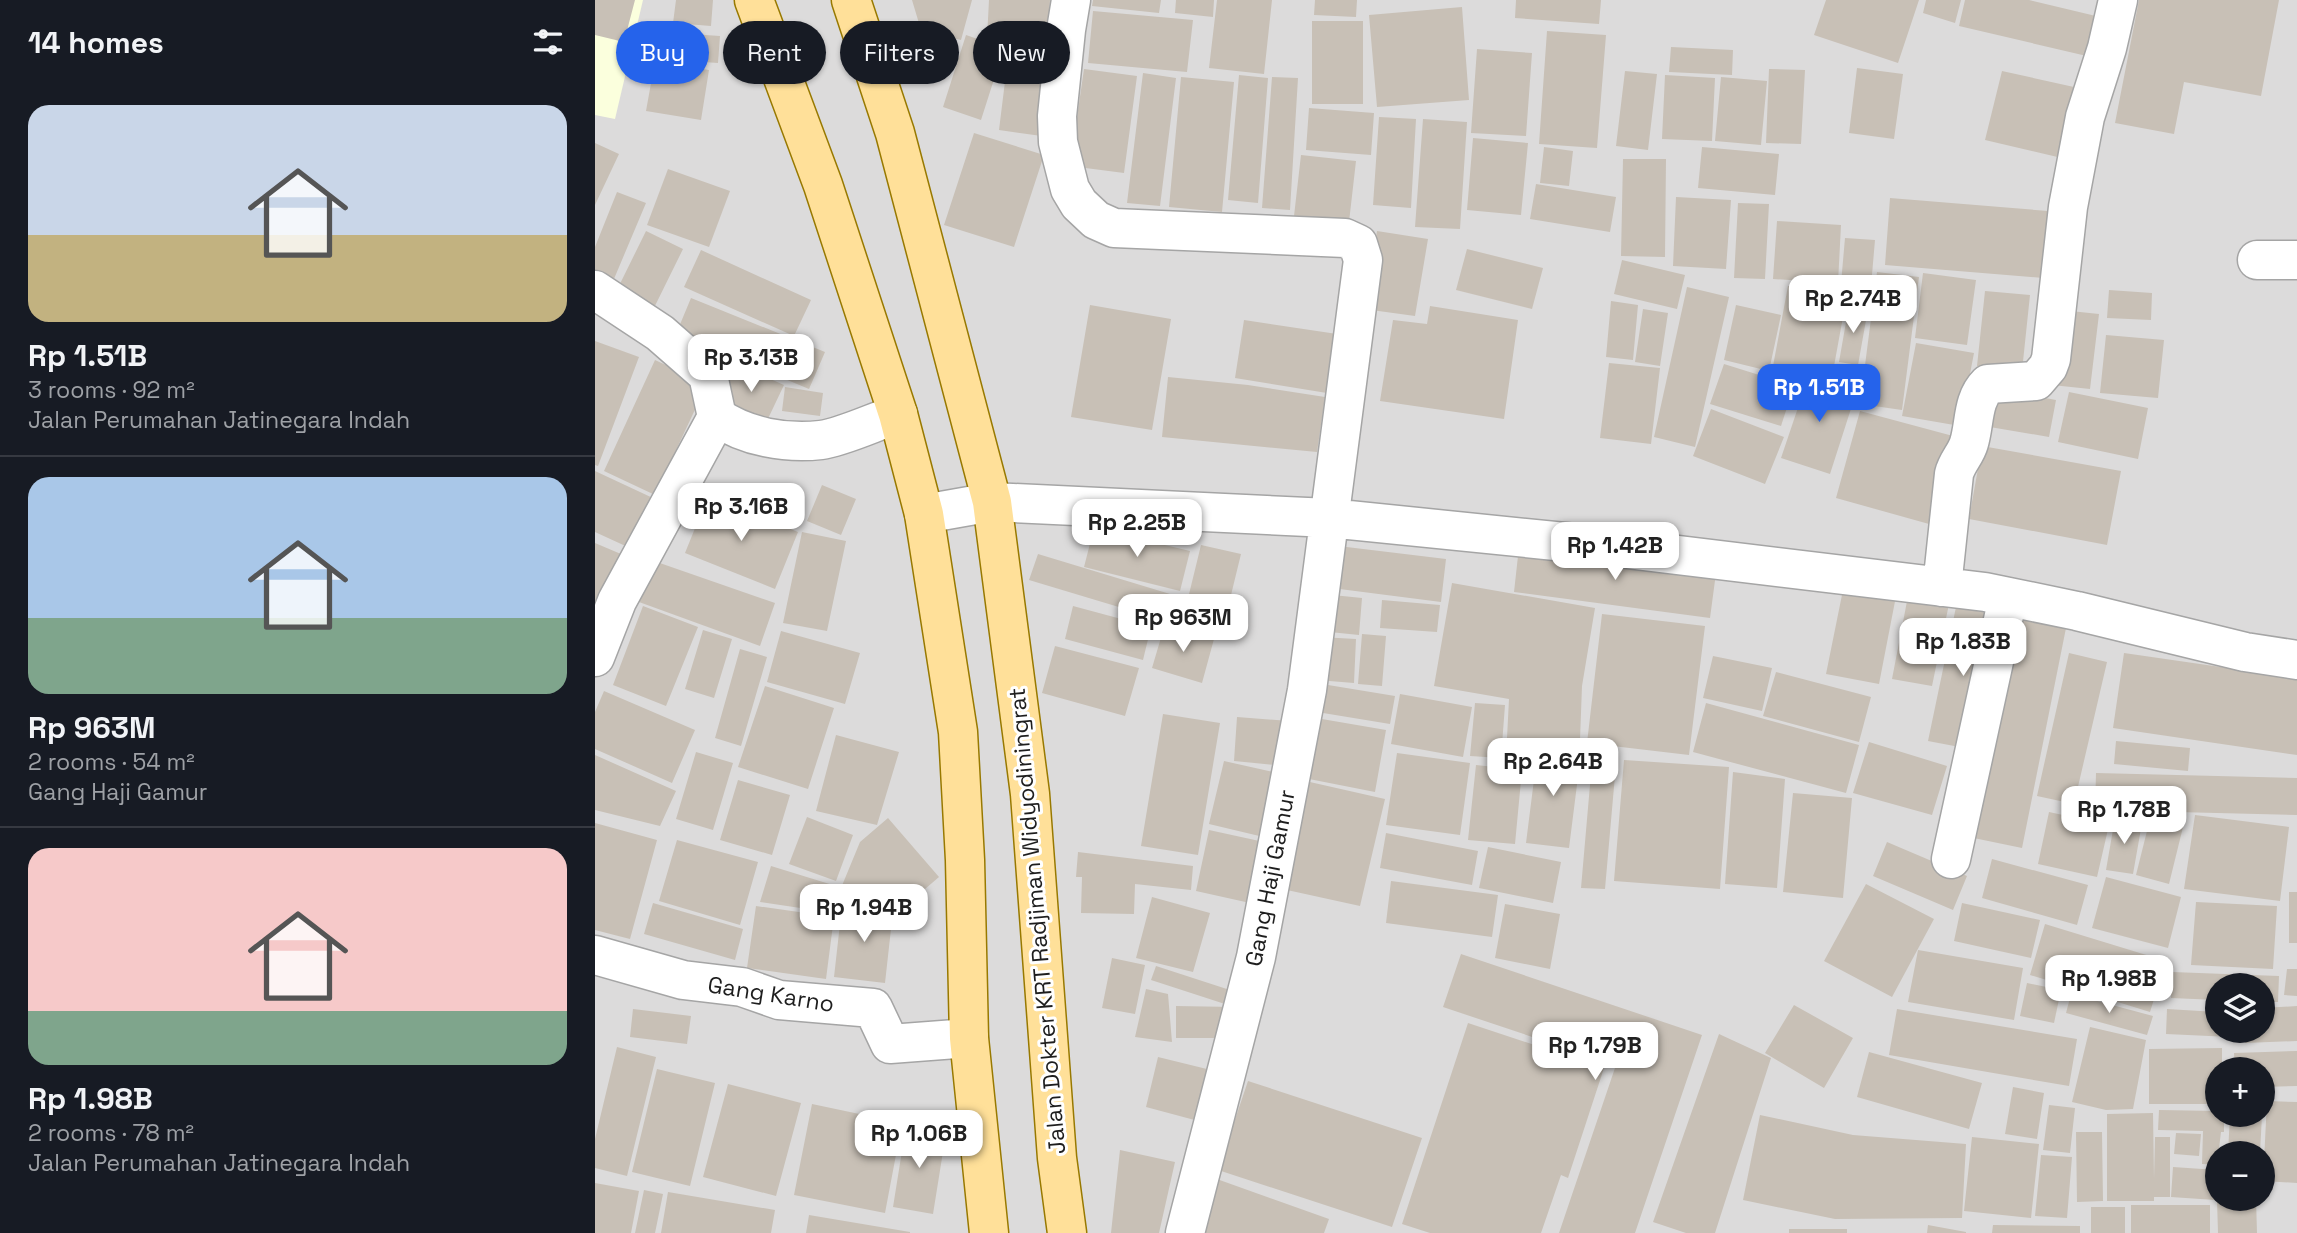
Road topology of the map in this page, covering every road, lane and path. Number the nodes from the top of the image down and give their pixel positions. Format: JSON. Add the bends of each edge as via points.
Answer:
{"nodes":[{"id":1,"x":754,"y":0,"type":"edge"},
{"id":2,"x":851,"y":0,"type":"edge"},
{"id":3,"x":1071,"y":0,"type":"edge"},
{"id":4,"x":2118,"y":0,"type":"edge"},
{"id":5,"x":2257,"y":260,"type":"dead end"},
{"id":6,"x":2297,"y":260,"type":"edge"},
{"id":7,"x":595,"y":290,"type":"edge"},
{"id":8,"x":898,"y":414,"type":"junction"},
{"id":9,"x":717,"y":417,"type":"junction"},
{"id":10,"x":992,"y":502,"type":"junction"},
{"id":11,"x":924,"y":514,"type":"junction"},
{"id":12,"x":1329,"y":518,"type":"junction"},
{"id":13,"x":1942,"y":587,"type":"junction"},
{"id":14,"x":2007,"y":597,"type":"junction"},
{"id":15,"x":595,"y":657,"type":"edge"},
{"id":16,"x":2297,"y":660,"type":"edge"},
{"id":17,"x":1951,"y":859,"type":"dead end"},
{"id":18,"x":595,"y":955,"type":"edge"},
{"id":19,"x":969,"y":1038,"type":"junction"},
{"id":20,"x":989,"y":1233,"type":"edge"},
{"id":21,"x":1067,"y":1233,"type":"edge"},
{"id":22,"x":1185,"y":1233,"type":"edge"}],
"edges":[{"from":1,"to":8,"type":"main road","via":[[823,185]]},
{"from":2,"to":10,"type":"main road","name":"Jalan Dokter KRT Radjiman Widyodiningrat","via":[[895,133]]},
{"from":3,"to":12,"type":"street","name":"Gang Haji Gamur","via":[[1058,142],[1070,189],[1096,220],[1114,228],[1345,238],[1358,244],[1363,260]]},
{"from":4,"to":13,"type":"street","via":[[2085,117],[2068,207],[2051,359],[2036,381],[1988,384],[1979,395],[1969,444],[1954,474]]},
{"from":5,"to":6,"type":"street"},
{"from":7,"to":9,"type":"street","via":[[660,333],[708,375]]},
{"from":8,"to":9,"type":"street","via":[[823,440],[788,440],[754,433]]},
{"from":8,"to":11,"type":"main road"},
{"from":9,"to":15,"type":"street","via":[[617,601]]},
{"from":10,"to":11,"type":"street"},
{"from":10,"to":12,"type":"street"},
{"from":10,"to":21,"type":"main road","name":"Jalan Dokter KRT Radjiman Widyodiningrat","via":[[1030,794],[1057,1158]]},
{"from":11,"to":19,"type":"main road","via":[[958,732]]},
{"from":12,"to":13,"type":"street"},
{"from":12,"to":22,"type":"street","name":"Gang Haji Gamur","via":[[1307,690],[1256,957]]},
{"from":13,"to":14,"type":"street"},
{"from":14,"to":16,"type":"street"},
{"from":14,"to":17,"type":"street"},
{"from":18,"to":19,"type":"street","name":"Gang Karno","via":[[683,980],[742,987],[779,1000],[873,1008],[890,1044]]},
{"from":19,"to":20,"type":"main road"}]}
